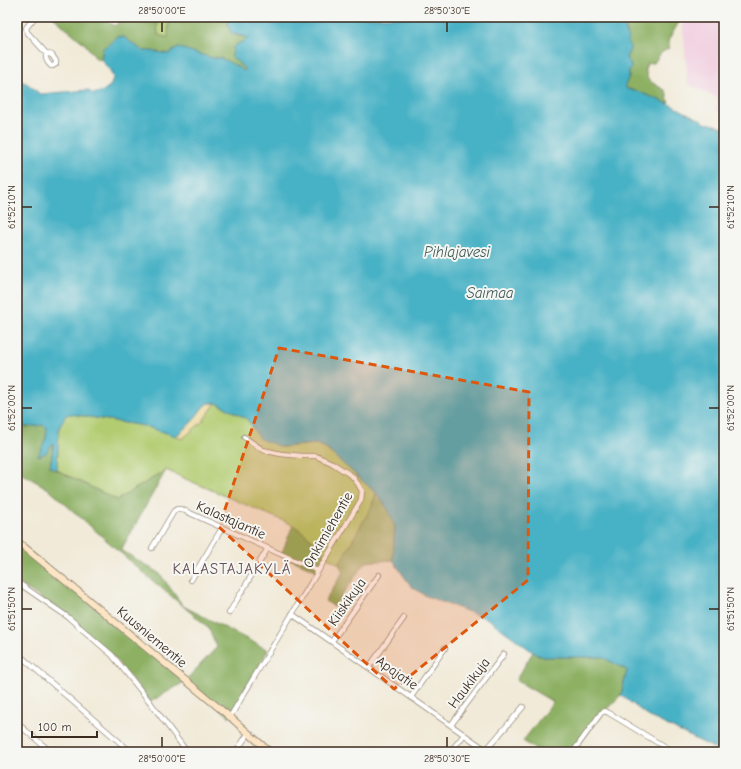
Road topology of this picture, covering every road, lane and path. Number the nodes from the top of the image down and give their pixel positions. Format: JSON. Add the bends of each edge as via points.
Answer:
{"nodes":[{"id":1,"x":35,"y":17,"type":"edge"},
{"id":2,"x":46,"y":53,"type":"dead end"},
{"id":3,"x":244,"y":437,"type":"dead end"},
{"id":4,"x":222,"y":528,"type":"junction"},
{"id":5,"x":17,"y":541,"type":"edge"},
{"id":6,"x":152,"y":548,"type":"dead end"},
{"id":7,"x":268,"y":548,"type":"junction"},
{"id":8,"x":318,"y":571,"type":"junction"},
{"id":9,"x":379,"y":576,"type":"dead end"},
{"id":10,"x":192,"y":580,"type":"dead end"},
{"id":11,"x":17,"y":582,"type":"edge"},
{"id":12,"x":22,"y":586,"type":"junction"},
{"id":13,"x":17,"y":592,"type":"edge"},
{"id":14,"x":229,"y":614,"type":"dead end"},
{"id":15,"x":292,"y":614,"type":"junction"},
{"id":16,"x":404,"y":618,"type":"dead end"},
{"id":17,"x":332,"y":641,"type":"junction"},
{"id":18,"x":445,"y":648,"type":"dead end"},
{"id":19,"x":17,"y":653,"type":"edge"},
{"id":20,"x":504,"y":654,"type":"dead end"},
{"id":21,"x":369,"y":667,"type":"junction"},
{"id":22,"x":411,"y":697,"type":"junction"},
{"id":23,"x":523,"y":707,"type":"dead end"},
{"id":24,"x":230,"y":717,"type":"junction"},
{"id":25,"x":17,"y":723,"type":"edge"},
{"id":26,"x":451,"y":725,"type":"junction"},
{"id":27,"x":248,"y":734,"type":"junction"},
{"id":28,"x":464,"y":735,"type":"junction"},
{"id":29,"x":488,"y":751,"type":"edge"},
{"id":30,"x":51,"y":752,"type":"edge"},
{"id":31,"x":131,"y":752,"type":"edge"},
{"id":32,"x":187,"y":752,"type":"edge"},
{"id":33,"x":237,"y":752,"type":"edge"},
{"id":34,"x":270,"y":752,"type":"edge"},
{"id":35,"x":450,"y":752,"type":"edge"},
{"id":36,"x":573,"y":752,"type":"edge"},
{"id":37,"x":673,"y":752,"type":"edge"}],
"edges":[{"from":1,"to":2,"type":"street","via":[[26,28],[27,32]]},
{"from":3,"to":8,"type":"street","name":"Onkimiehentie","via":[[263,450],[316,456],[332,463],[352,476],[362,491],[361,500]]},
{"from":4,"to":6,"type":"street","name":"Kalastajantie","via":[[177,509]]},
{"from":4,"to":7,"type":"street","name":"Kalastajantie"},
{"from":4,"to":10,"type":"street"},
{"from":5,"to":24,"type":"street","name":"Kuusniementie"},
{"from":7,"to":8,"type":"street","name":"Kalastajantie"},
{"from":7,"to":14,"type":"street"},
{"from":8,"to":15,"type":"street","name":"Onkimiehentie"},
{"from":9,"to":17,"type":"street","name":"Kiiskikuja"},
{"from":11,"to":12,"type":"street"},
{"from":12,"to":13,"type":"street"},
{"from":12,"to":32,"type":"street","via":[[68,617],[112,656]]},
{"from":15,"to":17,"type":"street","name":"Apajatie"},
{"from":15,"to":24,"type":"street","name":"Onkimiehentie"},
{"from":16,"to":21,"type":"street"},
{"from":17,"to":21,"type":"street","name":"Apajatie"},
{"from":18,"to":22,"type":"street"},
{"from":19,"to":31,"type":"street"},
{"from":20,"to":26,"type":"street","name":"Haukikuja"},
{"from":21,"to":22,"type":"street","name":"Apajatie"},
{"from":22,"to":26,"type":"street","name":"Apajatie"},
{"from":23,"to":29,"type":"street"},
{"from":24,"to":27,"type":"street","name":"Kuusniementie"},
{"from":25,"to":30,"type":"street"},
{"from":26,"to":28,"type":"street","name":"Apajatie"},
{"from":27,"to":33,"type":"street"},
{"from":27,"to":34,"type":"street","name":"Kuusniementie"},
{"from":28,"to":29,"type":"street","name":"Apajatie"},
{"from":28,"to":35,"type":"street"},
{"from":36,"to":37,"type":"street","via":[[605,711]]}]}
